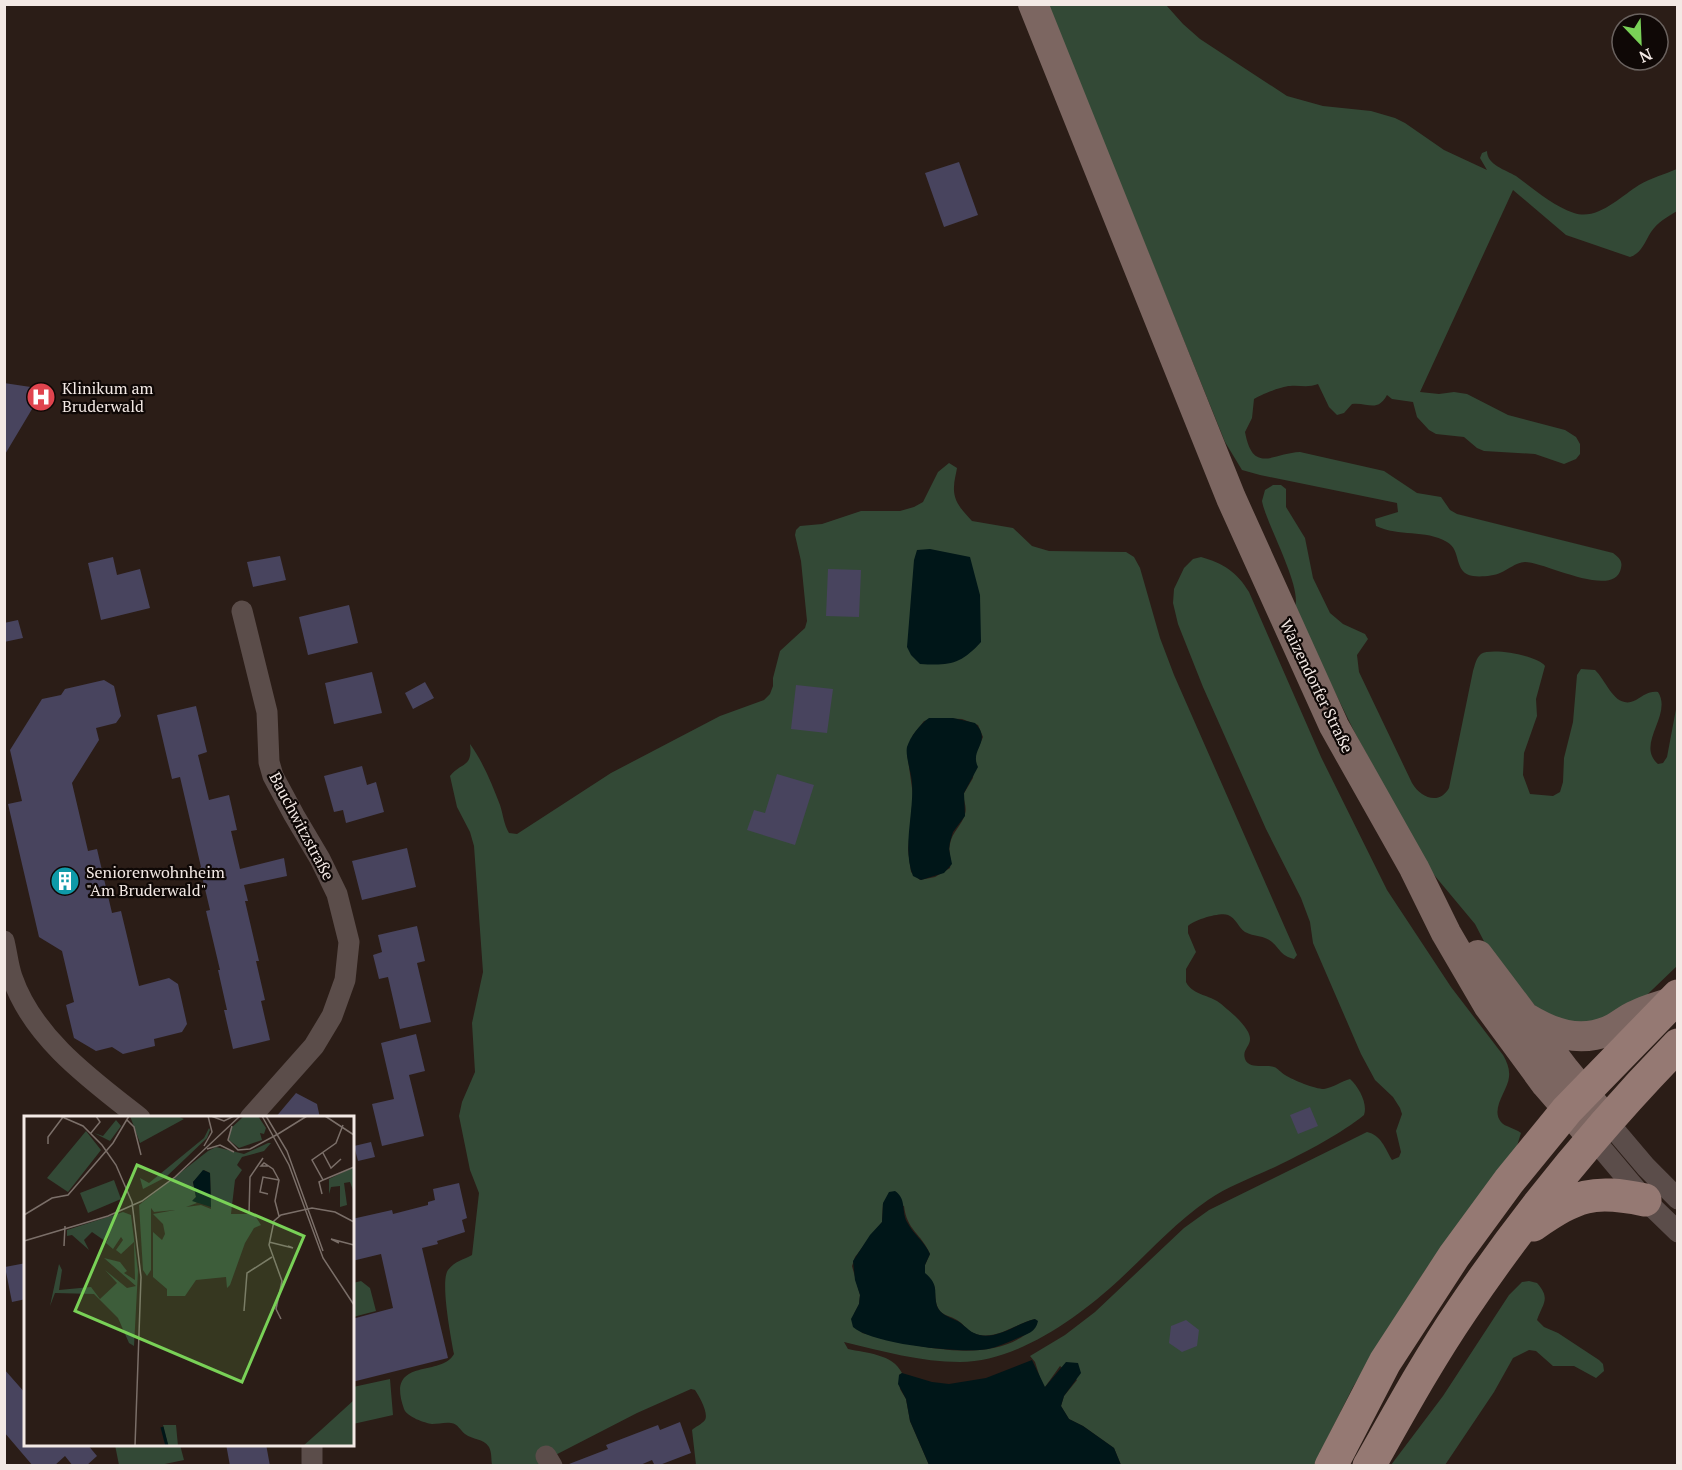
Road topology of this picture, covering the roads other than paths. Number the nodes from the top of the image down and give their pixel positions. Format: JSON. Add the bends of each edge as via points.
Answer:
{"nodes":[{"id":1,"x":1033,"y":4,"type":"edge"},
{"id":2,"x":242,"y":611,"type":"dead end"},
{"id":3,"x":1414,"y":868,"type":"junction"},
{"id":4,"x":4,"y":941,"type":"edge"},
{"id":5,"x":1674,"y":999,"type":"edge"},
{"id":6,"x":1524,"y":1017,"type":"junction"},
{"id":7,"x":1677,"y":1045,"type":"edge"},
{"id":8,"x":1575,"y":1101,"type":"junction"},
{"id":9,"x":137,"y":1116,"type":"edge"},
{"id":10,"x":252,"y":1116,"type":"edge"},
{"id":11,"x":1600,"y":1129,"type":"junction"},
{"id":12,"x":1677,"y":1198,"type":"edge"},
{"id":13,"x":1645,"y":1200,"type":"junction"},
{"id":14,"x":1677,"y":1232,"type":"edge"},
{"id":15,"x":1512,"y":1240,"type":"junction"},
{"id":16,"x":312,"y":1446,"type":"edge"},
{"id":17,"x":312,"y":1466,"type":"edge"},
{"id":18,"x":1331,"y":1466,"type":"edge"},
{"id":19,"x":1369,"y":1466,"type":"edge"}],
"edges":[{"from":1,"to":3,"type":"main road","name":"Waizendorfer Straße","via":[[1231,498],[1334,726]]},
{"from":2,"to":10,"type":"street","name":"Bauchwitzstraße","via":[[267,712],[273,776],[337,894],[349,942],[345,980],[332,1016],[314,1046]]},
{"from":3,"to":6,"type":"main road","name":"Waizendorfer Straße"},
{"from":3,"to":8,"type":"main road","name":"Waizendorfer Straße","via":[[1488,1005]]},
{"from":4,"to":9,"type":"street","via":[[11,976],[47,1038]]},
{"from":5,"to":6,"type":"main road","via":[[1594,1035],[1550,1032]]},
{"from":5,"to":8,"type":"main road"},
{"from":6,"to":8,"type":"main road","name":"Waizendorfer Straße"},
{"from":7,"to":11,"type":"main road"},
{"from":8,"to":11,"type":"main road","name":"Waizendorfer Straße"},
{"from":8,"to":18,"type":"main road","via":[[1454,1256],[1385,1362]]},
{"from":11,"to":12,"type":"street"},
{"from":11,"to":13,"type":"street"},
{"from":11,"to":15,"type":"main road"},
{"from":13,"to":14,"type":"street"},
{"from":13,"to":15,"type":"main road","via":[[1611,1194],[1575,1199]]},
{"from":15,"to":19,"type":"main road","via":[[1462,1310]]},
{"from":16,"to":17,"type":"street"}]}
